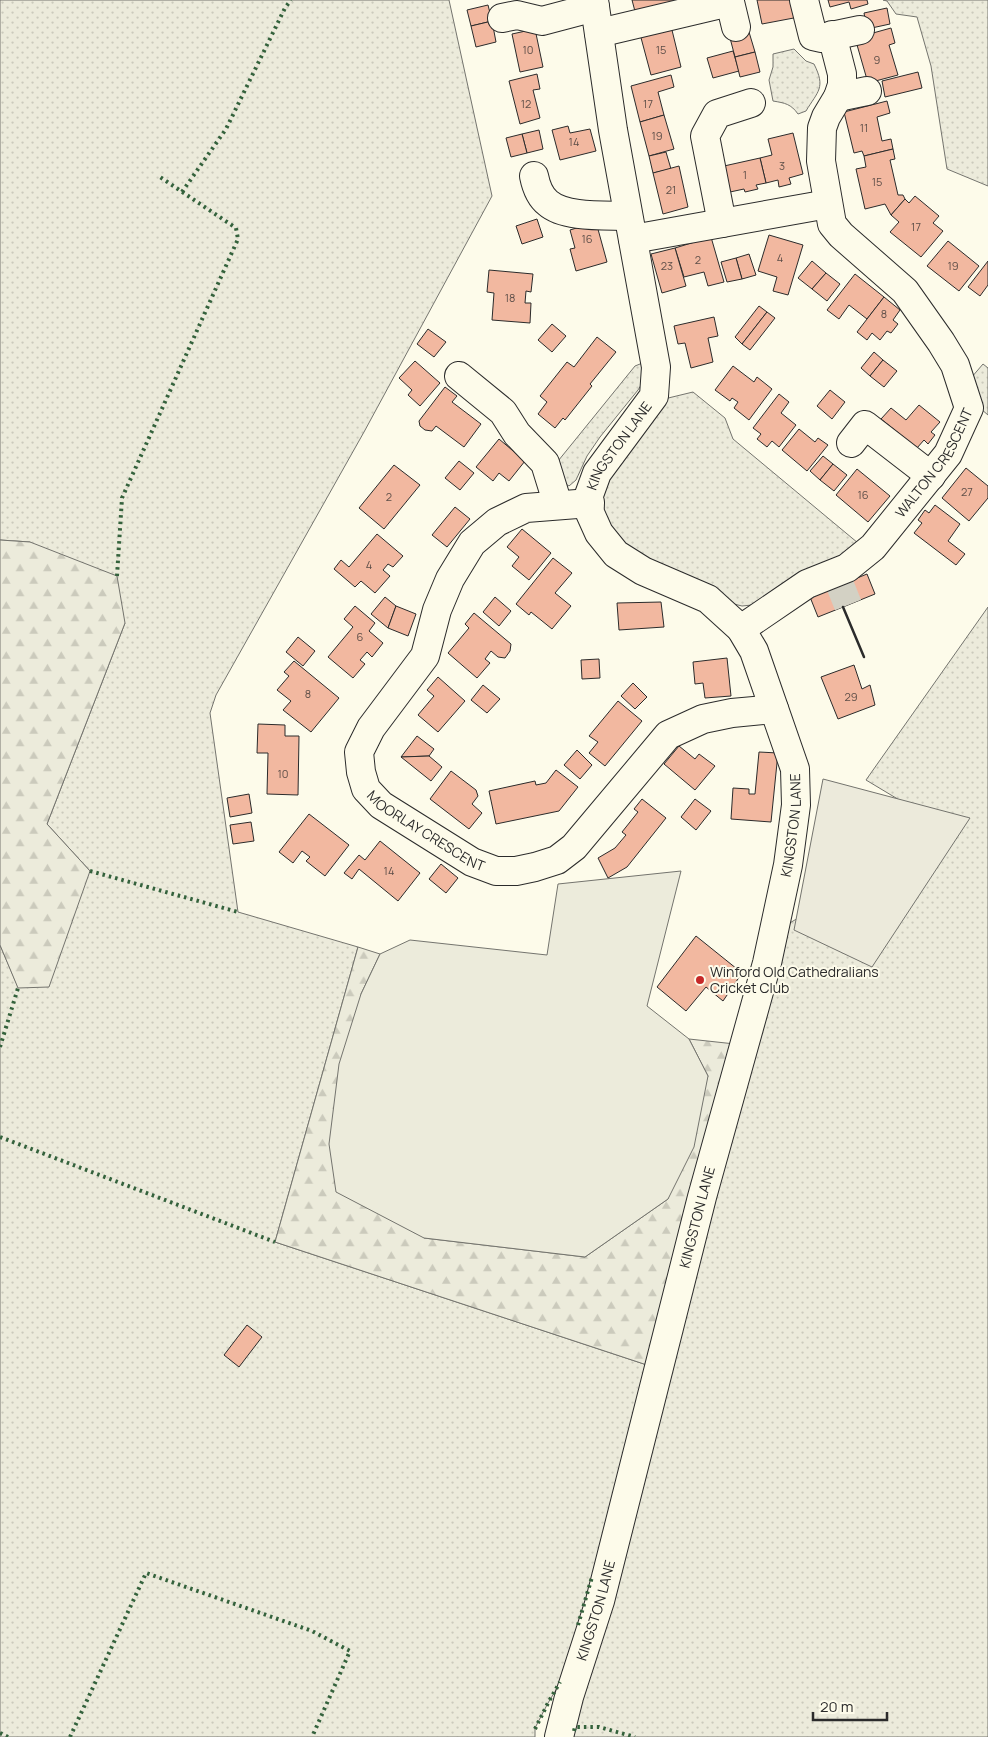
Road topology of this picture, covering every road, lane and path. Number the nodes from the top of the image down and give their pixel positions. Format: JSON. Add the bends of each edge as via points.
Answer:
{"nodes":[{"id":1,"x":804,"y":0,"type":"edge"},
{"id":2,"x":594,"y":3,"type":"edge"},
{"id":3,"x":732,"y":10,"type":"edge"},
{"id":4,"x":502,"y":18,"type":"dead end"},
{"id":5,"x":860,"y":30,"type":"dead end"},
{"id":6,"x":599,"y":33,"type":"junction"},
{"id":7,"x":832,"y":35,"type":"junction"},
{"id":8,"x":868,"y":91,"type":"dead end"},
{"id":9,"x":838,"y":97,"type":"junction"},
{"id":10,"x":751,"y":104,"type":"dead end"},
{"id":11,"x":534,"y":176,"type":"dead end"},
{"id":12,"x":828,"y":204,"type":"junction"},
{"id":13,"x":722,"y":223,"type":"junction"},
{"id":14,"x":630,"y":227,"type":"junction"},
{"id":15,"x":459,"y":376,"type":"dead end"},
{"id":16,"x":851,"y":443,"type":"dead end"},
{"id":17,"x":931,"y":476,"type":"junction"},
{"id":18,"x":590,"y":503,"type":"junction"},
{"id":19,"x":558,"y":505,"type":"junction"},
{"id":20,"x":741,"y":629,"type":"junction"},
{"id":21,"x":774,"y":709,"type":"junction"},
{"id":22,"x":559,"y":1737,"type":"edge"}],
"edges":[{"from":1,"to":7,"type":"street","via":[[813,36]]},
{"from":2,"to":4,"type":"street","via":[[542,21],[517,14]]},
{"from":2,"to":6,"type":"street","name":"KINGSTON LANE"},
{"from":3,"to":6,"type":"street"},
{"from":5,"to":7,"type":"street"},
{"from":6,"to":14,"type":"street","name":"KINGSTON LANE"},
{"from":7,"to":9,"type":"street","name":"WALTON CRESCENT","via":[[842,74]]},
{"from":8,"to":9,"type":"street"},
{"from":9,"to":12,"type":"street","name":"WALTON CRESCENT","via":[[822,128],[820,161]]},
{"from":10,"to":13,"type":"street","via":[[717,114],[705,136]]},
{"from":11,"to":14,"type":"street","via":[[537,189],[546,203],[571,213]]},
{"from":12,"to":13,"type":"street"},
{"from":12,"to":17,"type":"street","name":"WALTON CRESCENT","via":[[832,224],[905,291],[955,365],[969,408],[948,454]]},
{"from":13,"to":14,"type":"street"},
{"from":14,"to":18,"type":"street","name":"KINGSTON LANE","via":[[656,367],[654,396],[597,473],[589,495]]},
{"from":15,"to":19,"type":"street","via":[[503,412],[517,434],[544,463]]},
{"from":16,"to":17,"type":"street","via":[[865,425]]},
{"from":17,"to":20,"type":"street","name":"WALTON CRESCENT","via":[[873,547],[838,579],[807,584]]},
{"from":18,"to":19,"type":"street","name":"MOORLAY CRESCENT"},
{"from":18,"to":20,"type":"street","name":"KINGSTON LANE","via":[[590,513],[599,533],[616,554],[643,571],[708,599]]},
{"from":19,"to":21,"type":"street","name":"MOORLAY CRESCENT","via":[[526,508],[497,522],[472,543],[450,579],[437,610],[425,656],[371,728],[359,752],[366,789],[381,804],[472,862],[496,871],[535,868],[557,860],[574,847],[668,735],[703,719]]},
{"from":20,"to":21,"type":"street","name":"KINGSTON LANE","via":[[754,652]]},
{"from":21,"to":22,"type":"street","name":"KINGSTON LANE","via":[[795,769],[796,805],[788,865],[767,963],[702,1197],[600,1601]]}]}
